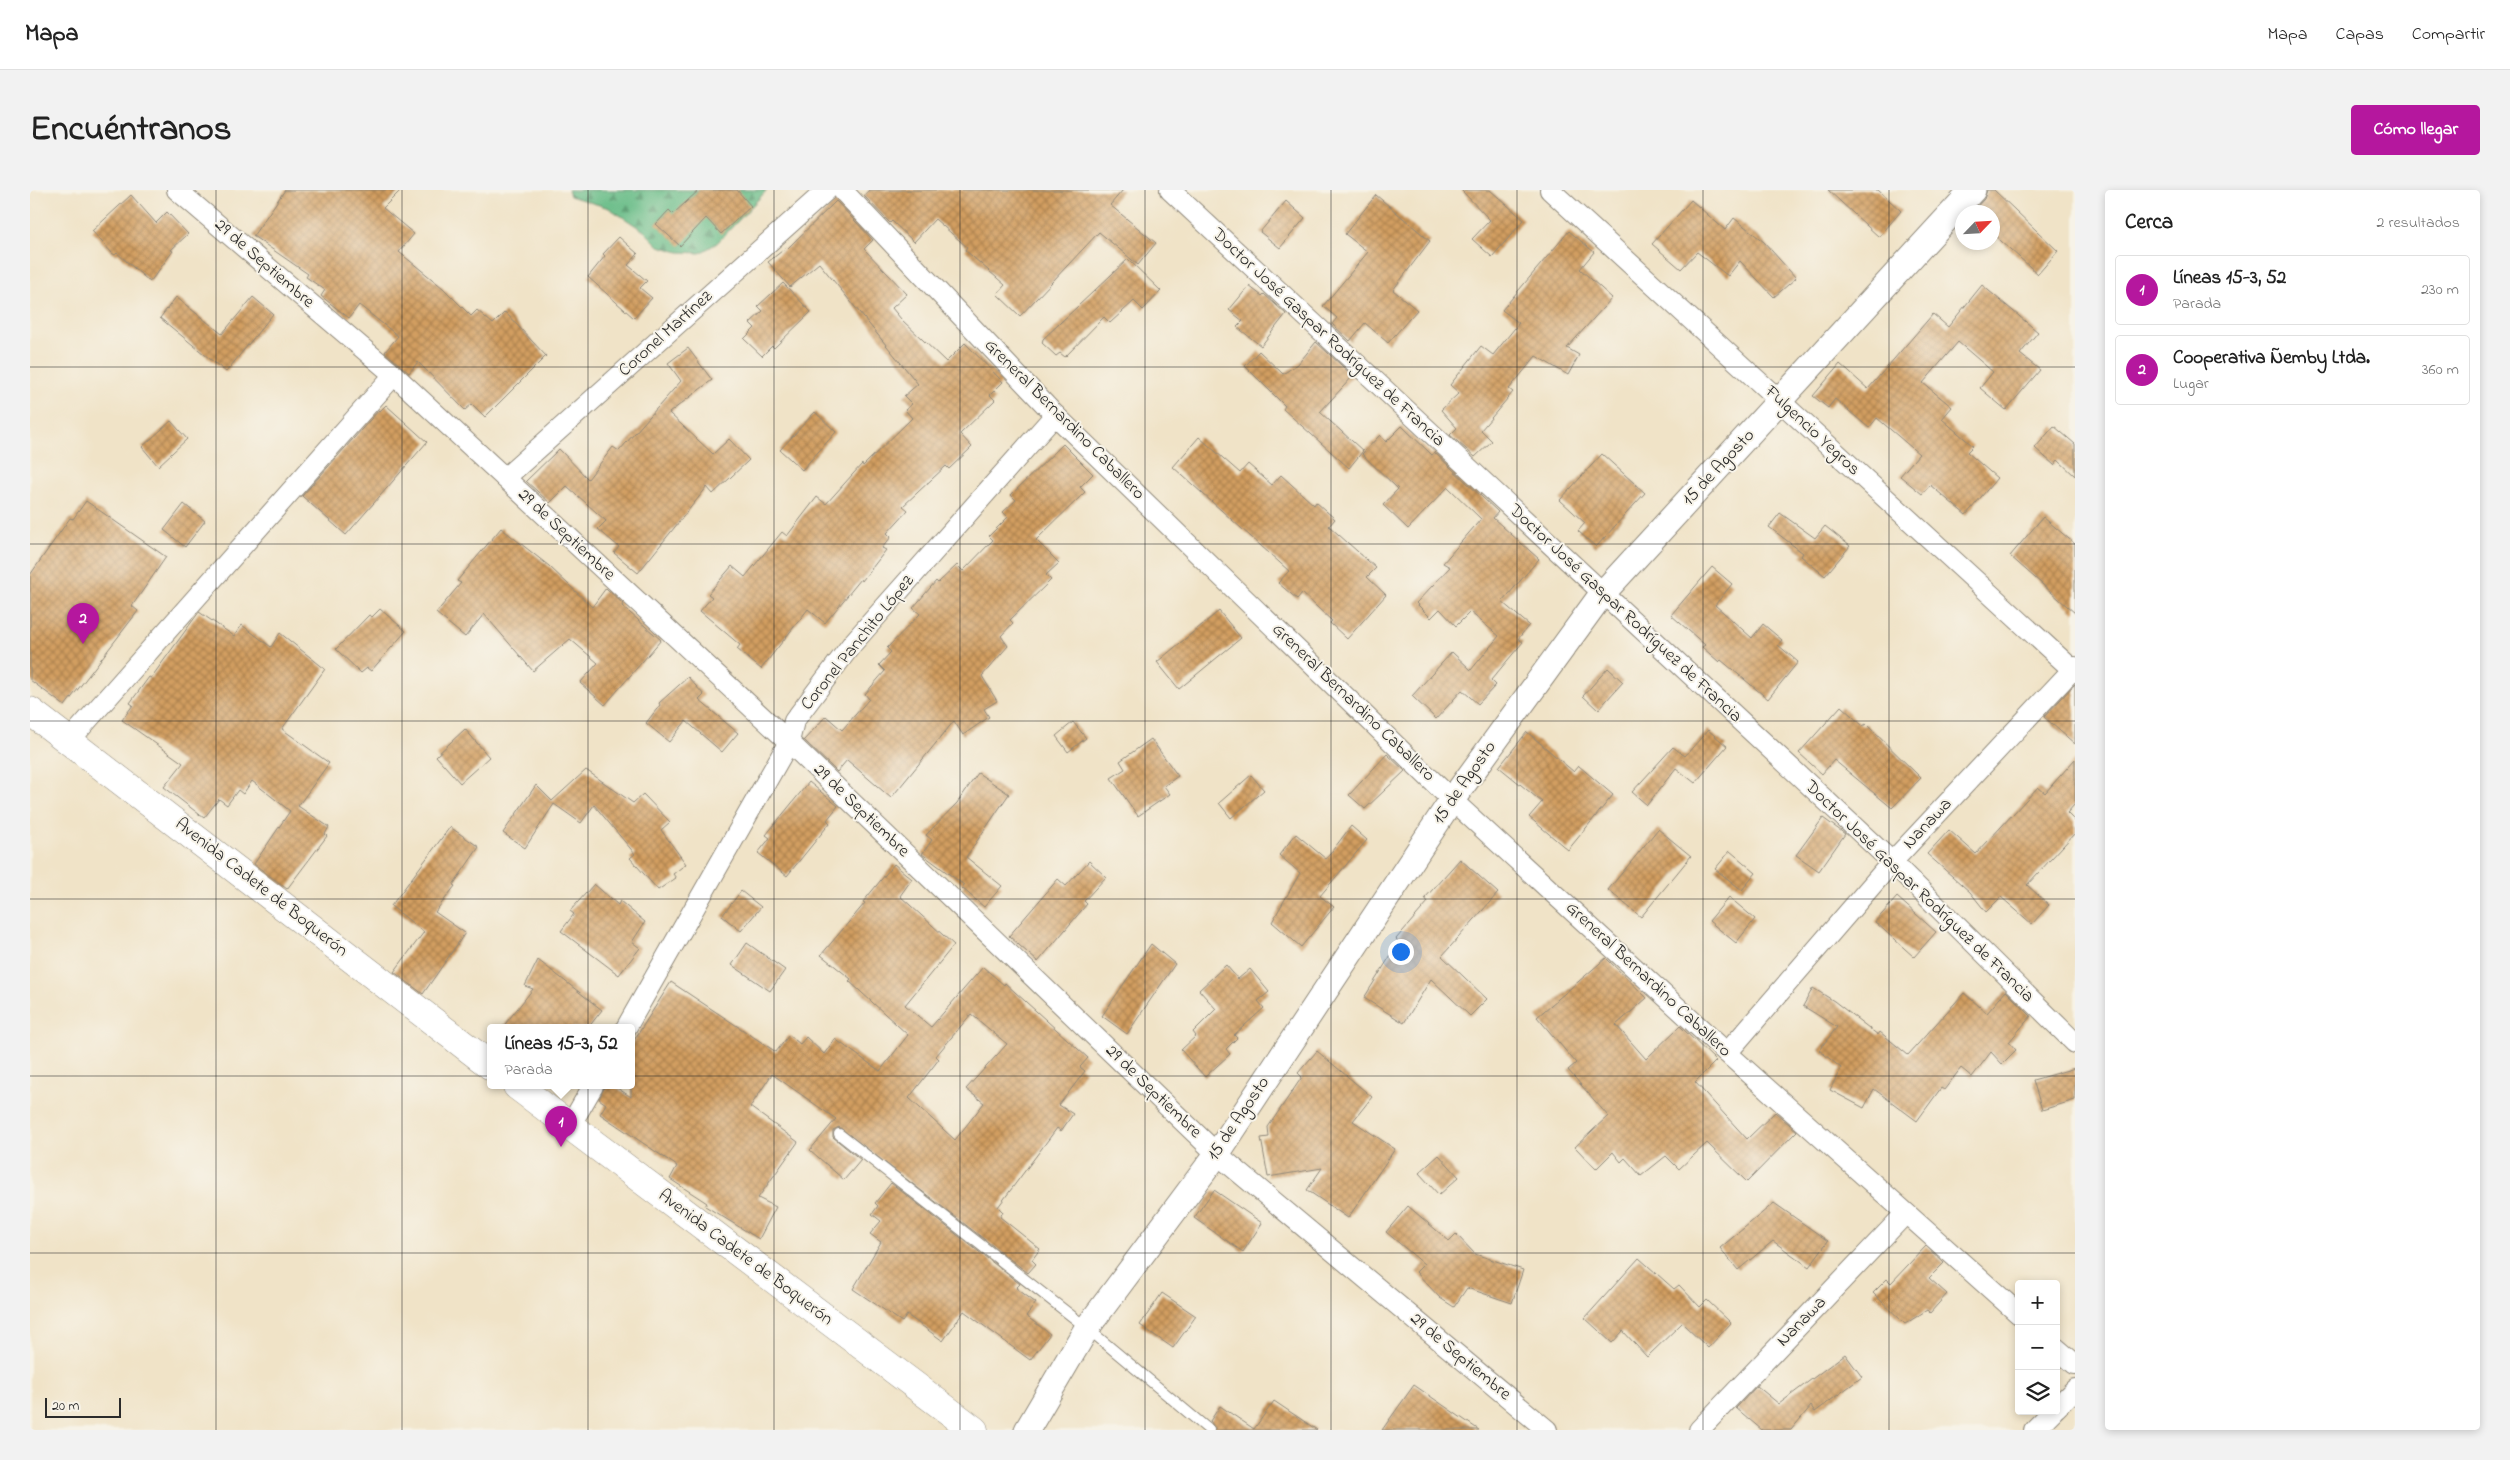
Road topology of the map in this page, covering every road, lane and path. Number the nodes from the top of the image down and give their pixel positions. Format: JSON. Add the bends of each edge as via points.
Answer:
{"nodes":[{"id":1,"x":177,"y":190,"type":"edge"},
{"id":2,"x":827,"y":190,"type":"edge"},
{"id":3,"x":842,"y":190,"type":"edge"},
{"id":4,"x":1170,"y":190,"type":"edge"},
{"id":5,"x":1550,"y":190,"type":"edge"},
{"id":6,"x":1973,"y":190,"type":"edge"},
{"id":7,"x":394,"y":375,"type":"junction"},
{"id":8,"x":1780,"y":402,"type":"junction"},
{"id":9,"x":1055,"y":415,"type":"junction"},
{"id":10,"x":505,"y":478,"type":"junction"},
{"id":11,"x":1602,"y":594,"type":"junction"},
{"id":12,"x":2074,"y":670,"type":"edge"},
{"id":13,"x":30,"y":711,"type":"edge"},
{"id":14,"x":69,"y":741,"type":"junction"},
{"id":15,"x":789,"y":742,"type":"junction"},
{"id":16,"x":1452,"y":800,"type":"junction"},
{"id":17,"x":1892,"y":862,"type":"junction"},
{"id":18,"x":628,"y":1024,"type":"edge"},
{"id":19,"x":2075,"y":1043,"type":"edge"},
{"id":20,"x":1727,"y":1053,"type":"junction"},
{"id":21,"x":487,"y":1063,"type":"edge"},
{"id":22,"x":521,"y":1089,"type":"edge"},
{"id":23,"x":591,"y":1089,"type":"edge"},
{"id":24,"x":570,"y":1126,"type":"junction"},
{"id":25,"x":839,"y":1134,"type":"dead end"},
{"id":26,"x":1217,"y":1154,"type":"junction"},
{"id":27,"x":1904,"y":1214,"type":"junction"},
{"id":28,"x":2015,"y":1311,"type":"edge"},
{"id":29,"x":1087,"y":1328,"type":"junction"},
{"id":30,"x":2060,"y":1351,"type":"edge"},
{"id":31,"x":2075,"y":1364,"type":"edge"},
{"id":32,"x":2075,"y":1389,"type":"edge"},
{"id":33,"x":2060,"y":1404,"type":"edge"},
{"id":34,"x":2049,"y":1415,"type":"edge"},
{"id":35,"x":974,"y":1430,"type":"edge"},
{"id":36,"x":1027,"y":1430,"type":"edge"},
{"id":37,"x":1209,"y":1430,"type":"edge"},
{"id":38,"x":1547,"y":1430,"type":"edge"},
{"id":39,"x":1699,"y":1430,"type":"edge"},
{"id":40,"x":2034,"y":1430,"type":"edge"}],
"edges":[{"from":1,"to":7,"type":"street","name":"29 de Septiembre"},
{"from":2,"to":10,"type":"street","name":"Coronel Martínez"},
{"from":3,"to":9,"type":"street","name":"Greneral Bernardino Caballero"},
{"from":4,"to":11,"type":"street","name":"Doctor José Gaspar Rodríguez de Francia"},
{"from":5,"to":8,"type":"street","name":"Fulgencio Yegros"},
{"from":6,"to":8,"type":"street","name":"15 de Agosto"},
{"from":7,"to":10,"type":"street","name":"29 de Septiembre"},
{"from":7,"to":14,"type":"street"},
{"from":8,"to":11,"type":"street","name":"15 de Agosto"},
{"from":8,"to":12,"type":"street","name":"Fulgencio Yegros"},
{"from":9,"to":15,"type":"street","name":"Coronel Panchito López","via":[[852,644],[794,721]]},
{"from":9,"to":16,"type":"street","name":"Greneral Bernardino Caballero"},
{"from":10,"to":15,"type":"street","name":"29 de Septiembre"},
{"from":11,"to":16,"type":"street","name":"15 de Agosto"},
{"from":11,"to":17,"type":"street","name":"Doctor José Gaspar Rodríguez de Francia"},
{"from":12,"to":17,"type":"street","name":"Nanawa"},
{"from":13,"to":14,"type":"main road","name":"Avenida Cadete de Boquerón"},
{"from":14,"to":21,"type":"main road","name":"Avenida Cadete de Boquerón"},
{"from":15,"to":18,"type":"street","name":"Coronel Panchito López"},
{"from":15,"to":26,"type":"street","name":"29 de Septiembre"},
{"from":16,"to":20,"type":"street","name":"Greneral Bernardino Caballero"},
{"from":16,"to":26,"type":"street","name":"15 de Agosto"},
{"from":17,"to":19,"type":"street","name":"Doctor José Gaspar Rodríguez de Francia"},
{"from":17,"to":20,"type":"street","name":"Nanawa"},
{"from":20,"to":27,"type":"street","name":"Greneral Bernardino Caballero"},
{"from":22,"to":24,"type":"main road","name":"Avenida Cadete de Boquerón"},
{"from":23,"to":24,"type":"street"},
{"from":24,"to":35,"type":"main road","name":"Avenida Cadete de Boquerón"},
{"from":25,"to":29,"type":"lane"},
{"from":26,"to":29,"type":"street","name":"15 de Agosto"},
{"from":26,"to":38,"type":"street","name":"29 de Septiembre"},
{"from":27,"to":28,"type":"street","name":"Greneral Bernardino Caballero"},
{"from":27,"to":39,"type":"street","name":"Nanawa"},
{"from":29,"to":36,"type":"street","name":"15 de Agosto"},
{"from":29,"to":37,"type":"lane"},
{"from":30,"to":31,"type":"street"},
{"from":32,"to":33,"type":"street"},
{"from":34,"to":40,"type":"street"}]}
